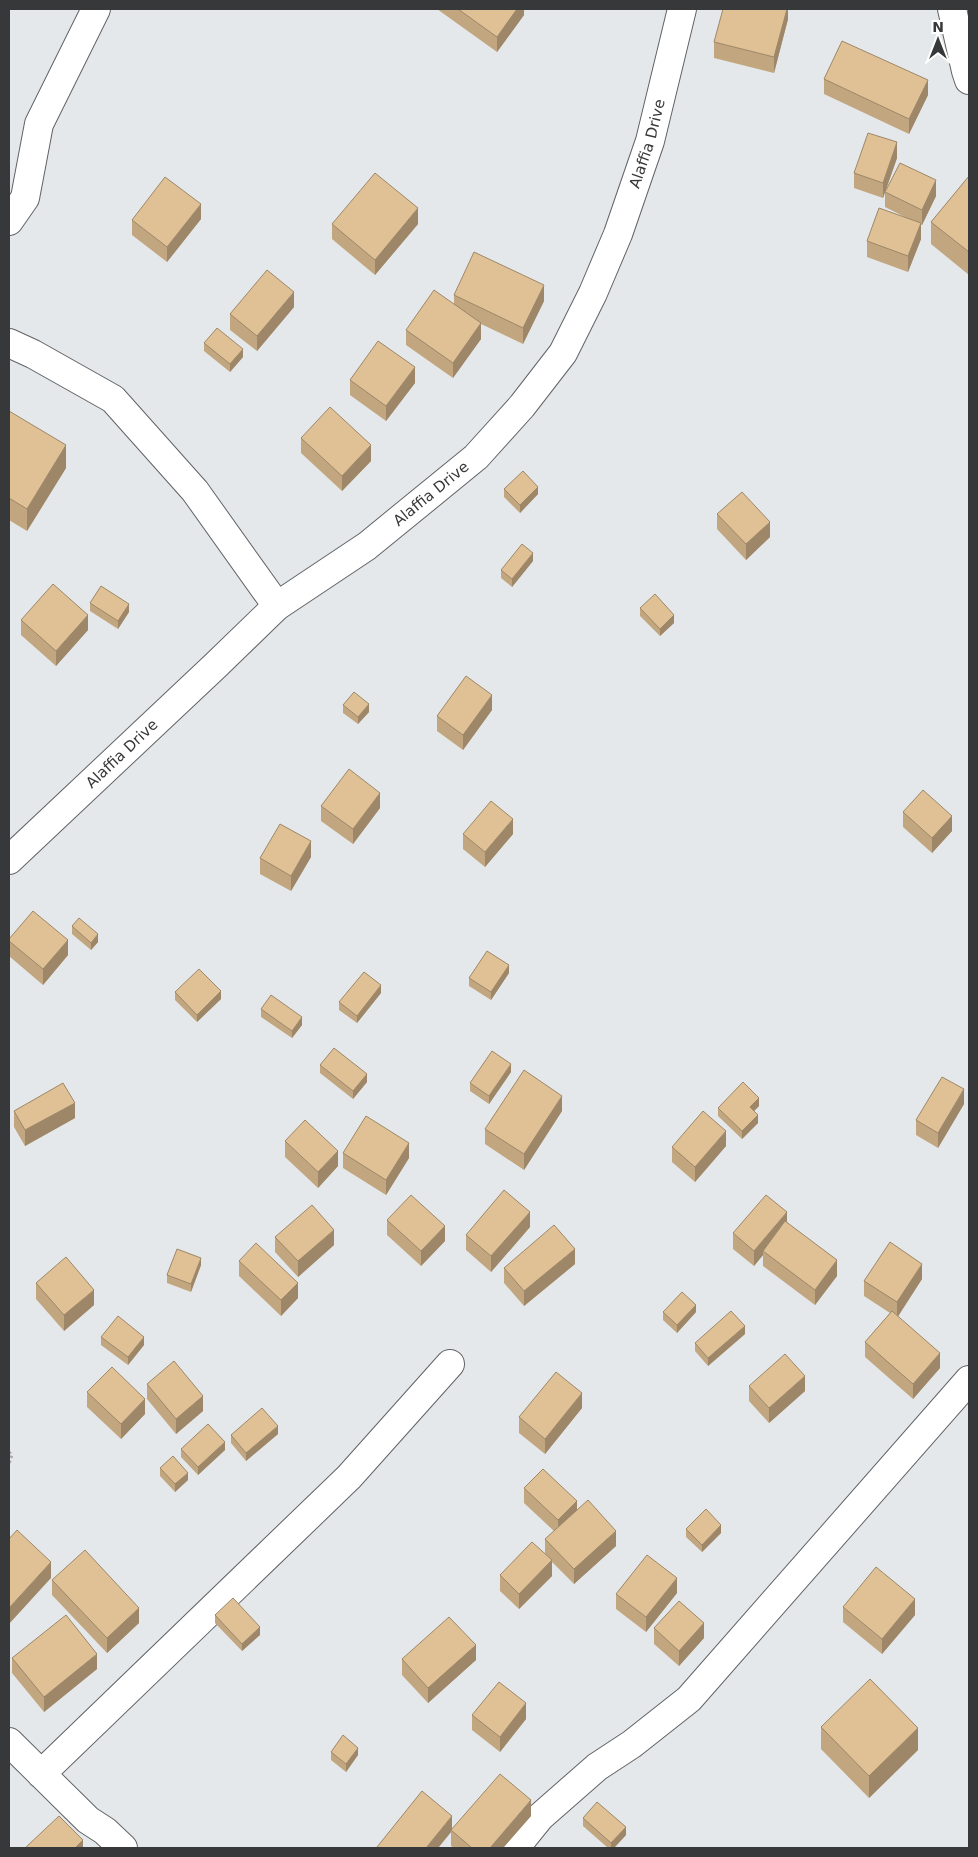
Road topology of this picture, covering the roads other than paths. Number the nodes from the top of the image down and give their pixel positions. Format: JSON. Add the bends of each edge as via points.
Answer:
{"nodes":[{"id":1,"x":96,"y":9,"type":"edge"},
{"id":2,"x":682,"y":9,"type":"edge"},
{"id":3,"x":952,"y":9,"type":"edge"},
{"id":4,"x":969,"y":80,"type":"edge"},
{"id":5,"x":9,"y":221,"type":"edge"},
{"id":6,"x":9,"y":343,"type":"edge"},
{"id":7,"x":277,"y":606,"type":"junction"},
{"id":8,"x":9,"y":860,"type":"edge"},
{"id":9,"x":450,"y":1364,"type":"dead end"},
{"id":10,"x":969,"y":1380,"type":"edge"},
{"id":11,"x":9,"y":1742,"type":"edge"},
{"id":12,"x":41,"y":1774,"type":"junction"},
{"id":13,"x":123,"y":1848,"type":"edge"},
{"id":14,"x":515,"y":1848,"type":"edge"}],
"edges":[{"from":1,"to":5,"type":"street","via":[[39,124],[25,198]]},
{"from":2,"to":7,"type":"street","name":"Alaffia Drive","via":[[650,141],[618,234],[563,353],[522,406],[476,457],[367,546]]},
{"from":3,"to":4,"type":"street"},
{"from":6,"to":7,"type":"street","via":[[113,399],[195,491]]},
{"from":7,"to":8,"type":"street","name":"Alaffia Drive"},
{"from":9,"to":12,"type":"street","via":[[349,1477]]},
{"from":10,"to":14,"type":"street","via":[[689,1699],[597,1767],[540,1817]]},
{"from":11,"to":12,"type":"street"},
{"from":12,"to":13,"type":"street","via":[[88,1820]]}]}
